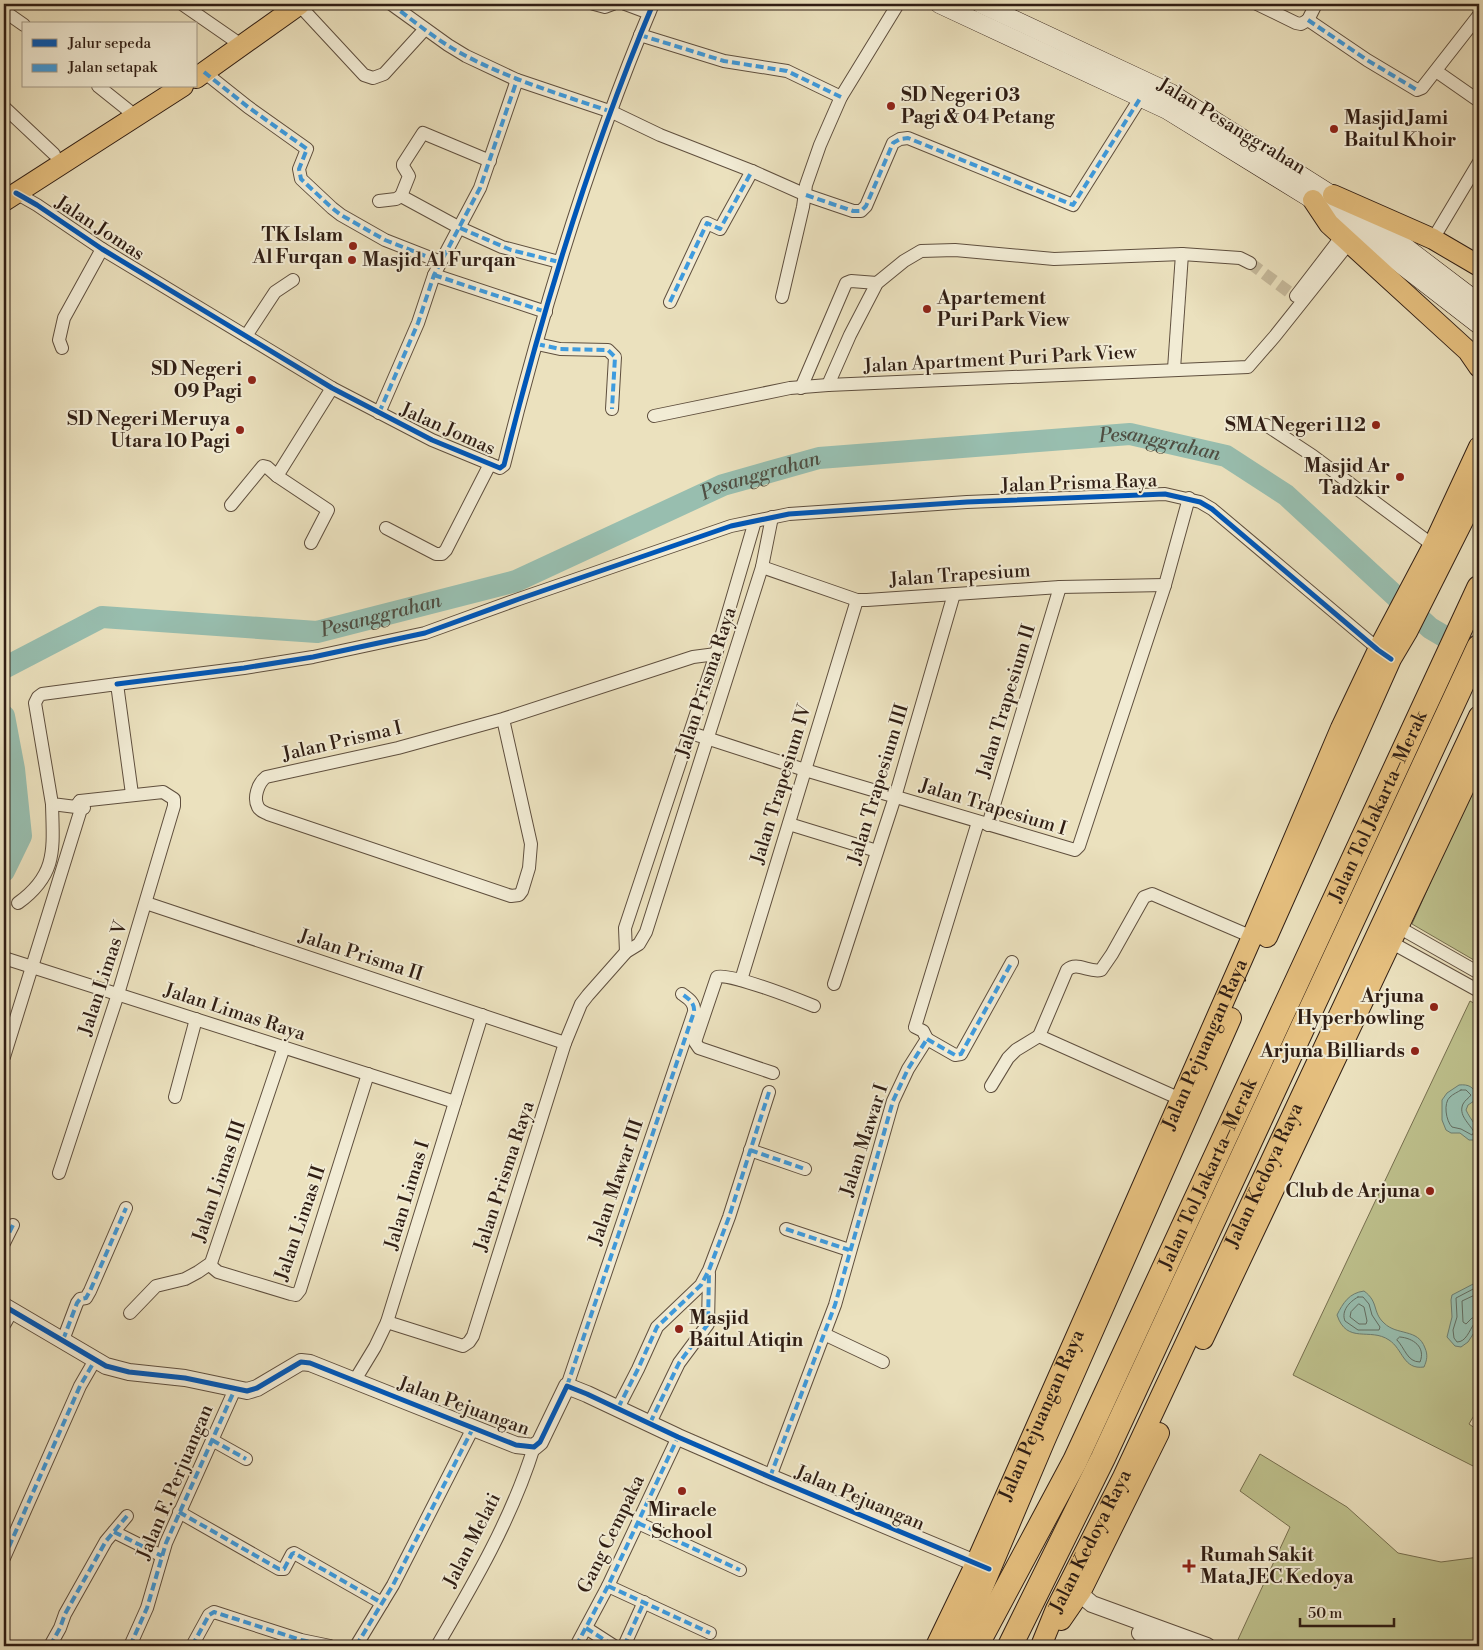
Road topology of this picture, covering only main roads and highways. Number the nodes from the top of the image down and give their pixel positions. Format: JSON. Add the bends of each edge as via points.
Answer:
{"nodes":[{"id":1,"x":294,"y":4,"type":"edge"},
{"id":2,"x":938,"y":4,"type":"edge"},
{"id":3,"x":981,"y":4,"type":"edge"},
{"id":4,"x":1083,"y":64,"type":"junction"},
{"id":5,"x":199,"y":72,"type":"edge"},
{"id":6,"x":161,"y":88,"type":"edge"},
{"id":7,"x":180,"y":88,"type":"edge"},
{"id":8,"x":8,"y":193,"type":"edge"},
{"id":9,"x":1333,"y":194,"type":"junction"},
{"id":10,"x":1313,"y":200,"type":"joint"},
{"id":11,"x":1352,"y":230,"type":"junction"},
{"id":12,"x":1479,"y":266,"type":"edge"},
{"id":13,"x":1479,"y":302,"type":"edge"},
{"id":14,"x":1479,"y":325,"type":"edge"},
{"id":15,"x":1476,"y":356,"type":"edge"},
{"id":16,"x":1479,"y":447,"type":"edge"},
{"id":17,"x":1479,"y":489,"type":"edge"},
{"id":18,"x":1440,"y":550,"type":"junction"},
{"id":19,"x":1478,"y":591,"type":"edge"},
{"id":20,"x":1479,"y":647,"type":"edge"},
{"id":21,"x":1479,"y":716,"type":"edge"},
{"id":22,"x":1479,"y":756,"type":"edge"},
{"id":23,"x":1388,"y":930,"type":"junction"},
{"id":24,"x":983,"y":1566,"type":"junction"},
{"id":25,"x":1044,"y":1640,"type":"edge"},
{"id":26,"x":936,"y":1646,"type":"edge"},
{"id":27,"x":954,"y":1646,"type":"edge"},
{"id":28,"x":976,"y":1646,"type":"edge"},
{"id":29,"x":1010,"y":1646,"type":"edge"}],
"edges":[{"from":1,"to":5,"type":"main road"},
{"from":1,"to":5,"type":"main road","via":[[234,40]]},
{"from":2,"to":4,"type":"main road","name":"Jalan Pesanggrahan"},
{"from":3,"to":4,"type":"main road","name":"Jalan Pesanggrahan","via":[[1078,48]]},
{"from":4,"to":9,"type":"main road","name":"Jalan Pesanggrahan","via":[[1167,90]]},
{"from":4,"to":10,"type":"main road","name":"Jalan Pesanggrahan","via":[[1167,110]]},
{"from":6,"to":8,"type":"main road","via":[[54,154]]},
{"from":7,"to":8,"type":"main road"},
{"from":9,"to":11,"type":"main road","name":"Jalan Pesanggrahan"},
{"from":9,"to":12,"type":"main road","via":[[1433,239]]},
{"from":10,"to":11,"type":"main road","via":[[1330,224]]},
{"from":11,"to":13,"type":"main road","name":"Jalan Pesanggrahan"},
{"from":11,"to":14,"type":"main road","name":"Jalan Pesanggrahan"},
{"from":11,"to":15,"type":"main road"},
{"from":16,"to":18,"type":"main road","name":"Jalan Pejuangan Raya"},
{"from":17,"to":18,"type":"main road","name":"Jalan Pejuangan Raya"},
{"from":18,"to":24,"type":"main road","name":"Jalan Pejuangan Raya","via":[[1401,626],[1341,728],[1258,939]]},
{"from":19,"to":28,"type":"highway","name":"Jalan Tol Jakarta–Merak","via":[[1074,1461]]},
{"from":20,"to":29,"type":"highway","name":"Jalan Tol Jakarta–Merak","via":[[1108,1449]]},
{"from":21,"to":23,"type":"main road","name":"Jalan Kedoya Raya"},
{"from":22,"to":23,"type":"main road","name":"Jalan Kedoya Raya"},
{"from":23,"to":25,"type":"main road","name":"Jalan Kedoya Raya","via":[[1056,1609]]},
{"from":23,"to":25,"type":"main road","name":"Jalan Kedoya Raya","via":[[1136,1483],[1080,1594]]},
{"from":24,"to":26,"type":"main road","name":"Jalan Pejuangan Raya"},
{"from":24,"to":27,"type":"main road","name":"Jalan Pejuangan Raya","via":[[979,1596]]}]}
